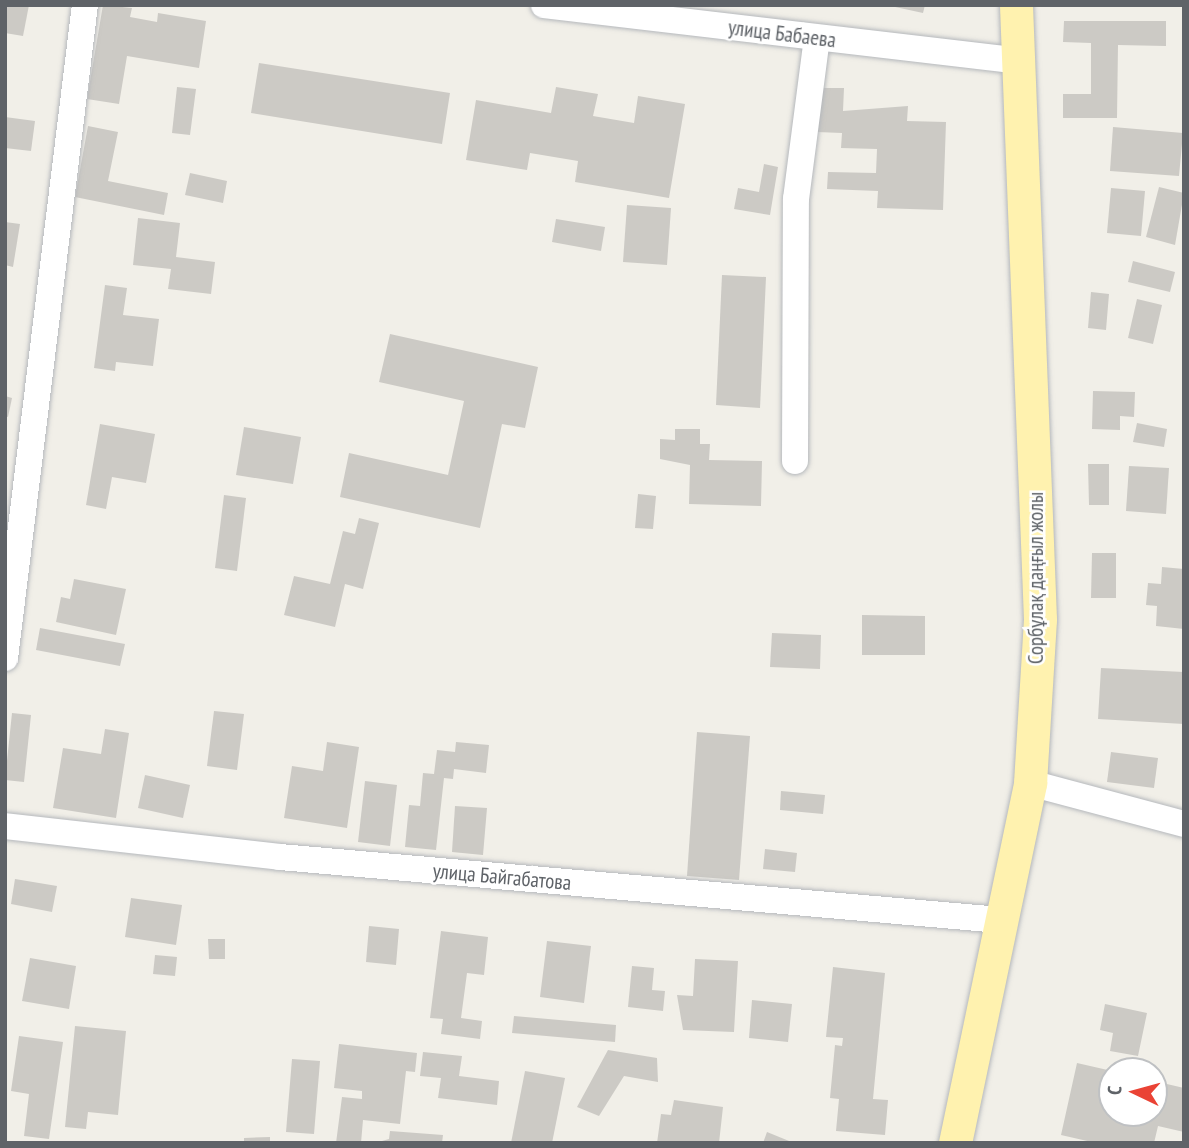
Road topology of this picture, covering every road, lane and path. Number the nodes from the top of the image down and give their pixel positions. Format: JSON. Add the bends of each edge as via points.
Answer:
{"nodes":[{"id":1,"x":85,"y":5,"type":"edge"},
{"id":2,"x":544,"y":5,"type":"edge"},
{"id":3,"x":1016,"y":5,"type":"edge"},
{"id":4,"x":642,"y":11,"type":"edge"},
{"id":5,"x":817,"y":38,"type":"junction"},
{"id":6,"x":1019,"y":61,"type":"junction"},
{"id":7,"x":796,"y":461,"type":"dead end"},
{"id":8,"x":5,"y":658,"type":"edge"},
{"id":9,"x":1030,"y":783,"type":"junction"},
{"id":10,"x":1184,"y":824,"type":"edge"},
{"id":11,"x":5,"y":826,"type":"edge"},
{"id":12,"x":1000,"y":920,"type":"junction"},
{"id":13,"x":955,"y":1143,"type":"edge"}],
"edges":[{"from":1,"to":8,"type":"street"},
{"from":2,"to":4,"type":"street","name":"улица Бабаева"},
{"from":3,"to":6,"type":"main road","name":"Сорбұлақ даңғыл жолы"},
{"from":4,"to":5,"type":"street","name":"улица Бабаева"},
{"from":5,"to":6,"type":"street","name":"улица Бабаева"},
{"from":5,"to":7,"type":"street","via":[[796,200]]},
{"from":6,"to":9,"type":"main road","name":"Сорбұлақ даңғыл жолы","via":[[1040,619]]},
{"from":9,"to":10,"type":"street"},
{"from":9,"to":12,"type":"main road","name":"Сорбұлақ даңғыл жолы"},
{"from":11,"to":12,"type":"street","name":"улица Байгабатова","via":[[280,857]]},
{"from":12,"to":13,"type":"main road","name":"Сорбұлақ даңғыл жолы"}]}
